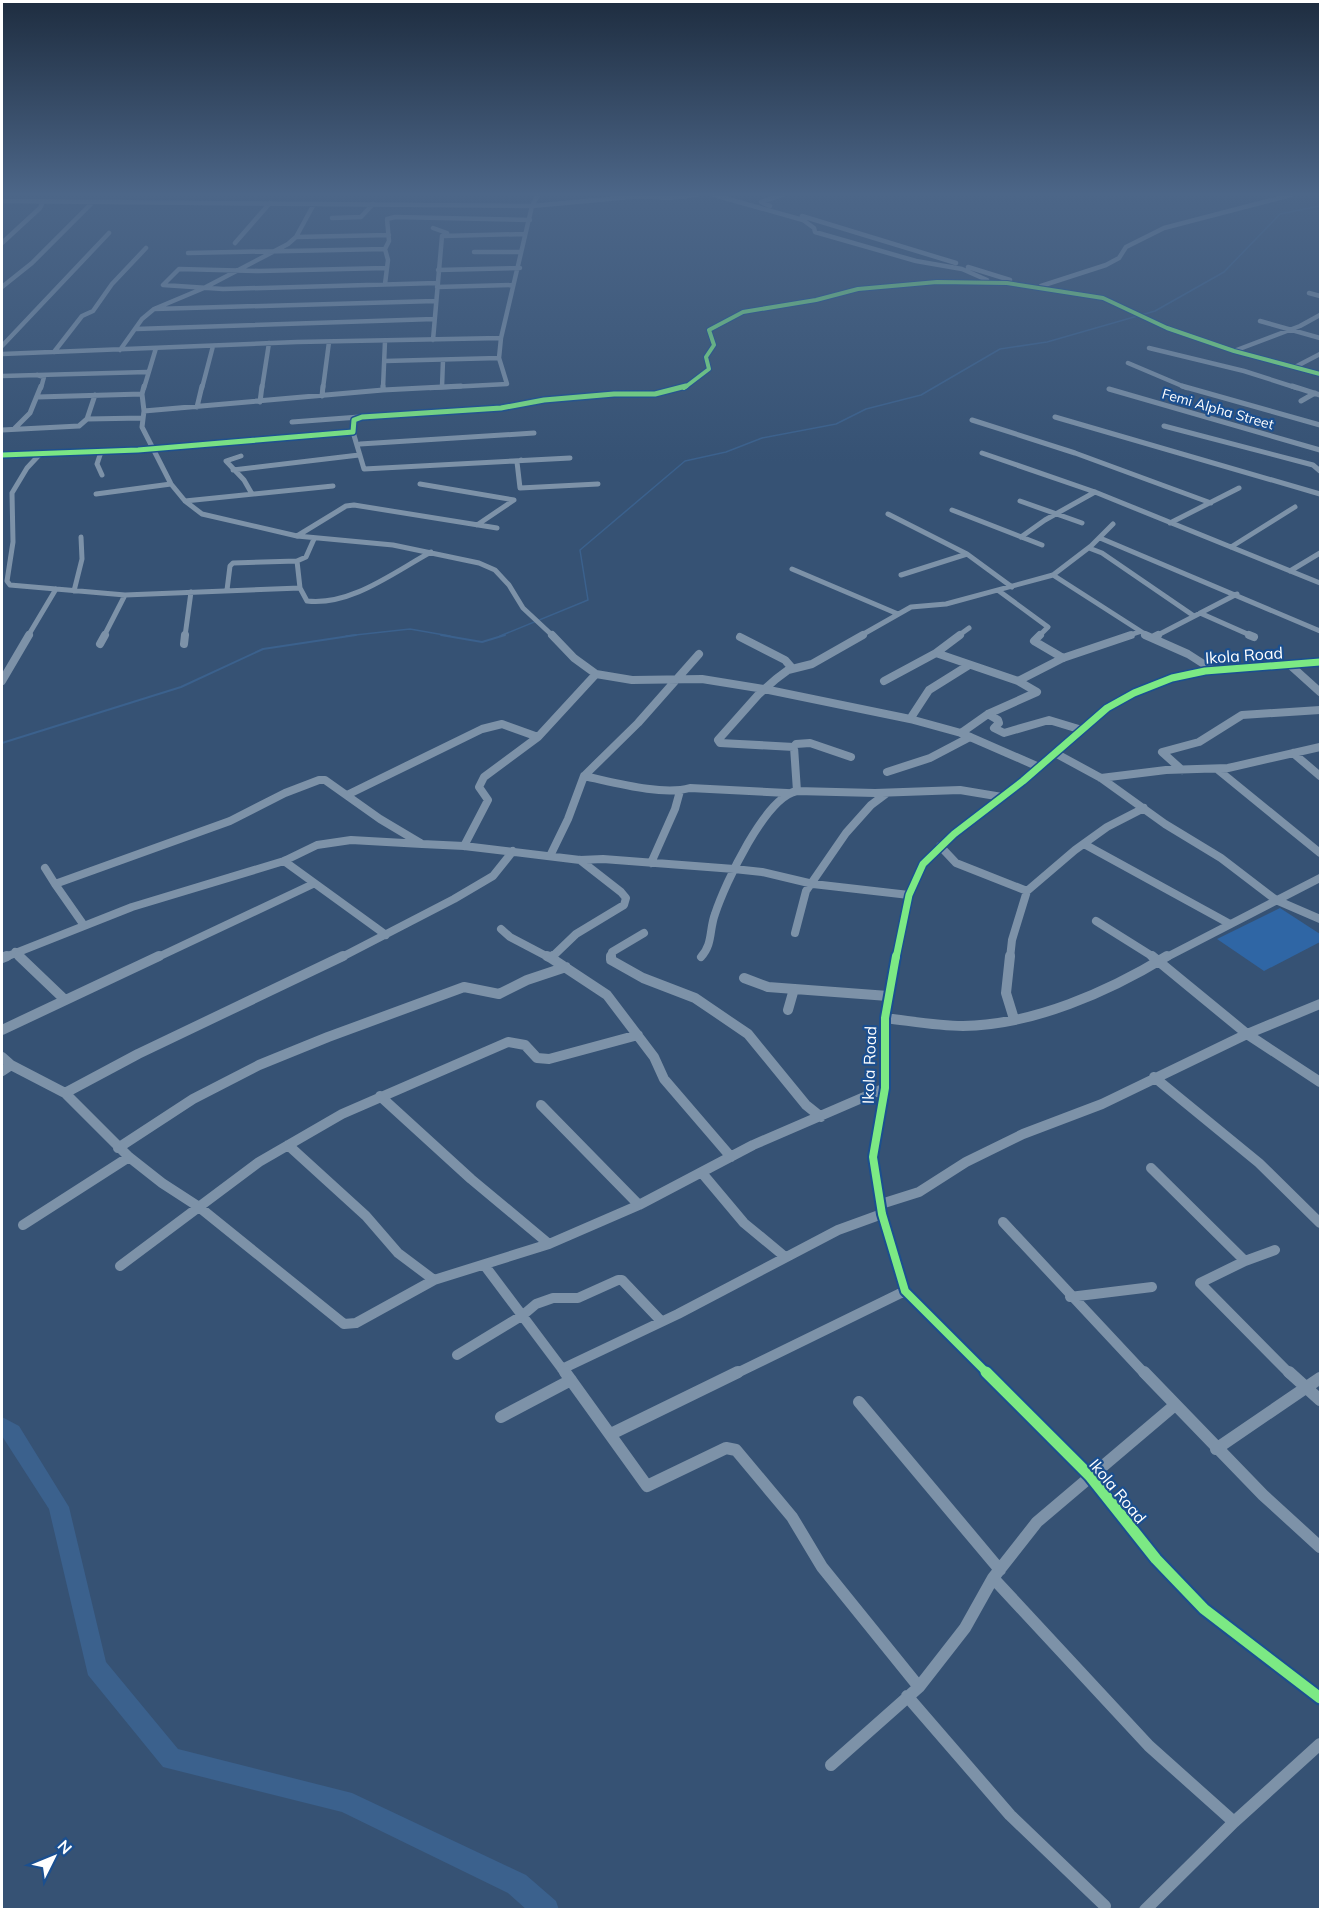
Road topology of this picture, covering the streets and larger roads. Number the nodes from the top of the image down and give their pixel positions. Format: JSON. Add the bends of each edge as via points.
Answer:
{"nodes":[{"id":1,"x":61,"y":284,"type":"edge"},
{"id":2,"x":112,"y":284,"type":"edge"},
{"id":3,"x":164,"y":284,"type":"edge"},
{"id":4,"x":211,"y":284,"type":"edge"},
{"id":5,"x":377,"y":284,"type":"edge"},
{"id":6,"x":394,"y":284,"type":"edge"},
{"id":7,"x":923,"y":284,"type":"edge"},
{"id":8,"x":1015,"y":284,"type":"edge"},
{"id":9,"x":1022,"y":284,"type":"edge"},
{"id":10,"x":1046,"y":284,"type":"edge"},
{"id":11,"x":437,"y":285,"type":"junction"},
{"id":12,"x":513,"y":285,"type":"joint"},
{"id":13,"x":1028,"y":286,"type":"junction"},
{"id":14,"x":1038,"y":287,"type":"junction"},
{"id":15,"x":204,"y":288,"type":"junction"},
{"id":16,"x":1309,"y":293,"type":"dead end"},
{"id":17,"x":1320,"y":296,"type":"edge"},
{"id":18,"x":435,"y":301,"type":"junction"},
{"id":19,"x":154,"y":309,"type":"junction"},
{"id":20,"x":1320,"y":316,"type":"edge"},
{"id":21,"x":434,"y":319,"type":"junction"},
{"id":22,"x":1260,"y":321,"type":"dead end"},
{"id":23,"x":302,"y":323,"type":"junction"},
{"id":24,"x":136,"y":329,"type":"junction"},
{"id":25,"x":1292,"y":330,"type":"junction"},
{"id":26,"x":501,"y":338,"type":"junction"},
{"id":27,"x":1320,"y":338,"type":"edge"},
{"id":28,"x":433,"y":340,"type":"junction"},
{"id":29,"x":385,"y":341,"type":"junction"},
{"id":30,"x":297,"y":342,"type":"junction"},
{"id":31,"x":329,"y":342,"type":"junction"},
{"id":32,"x":269,"y":343,"type":"junction"},
{"id":33,"x":2,"y":346,"type":"edge"},
{"id":34,"x":213,"y":346,"type":"junction"},
{"id":35,"x":156,"y":348,"type":"junction"},
{"id":36,"x":1149,"y":348,"type":"dead end"},
{"id":37,"x":120,"y":350,"type":"junction"},
{"id":38,"x":1234,"y":351,"type":"junction"},
{"id":39,"x":54,"y":352,"type":"junction"},
{"id":40,"x":2,"y":354,"type":"edge"},
{"id":41,"x":1319,"y":356,"type":"edge"},
{"id":42,"x":499,"y":358,"type":"junction"},
{"id":43,"x":443,"y":360,"type":"junction"},
{"id":44,"x":385,"y":361,"type":"junction"},
{"id":45,"x":1128,"y":363,"type":"dead end"},
{"id":46,"x":1295,"y":367,"type":"junction"},
{"id":47,"x":147,"y":372,"type":"junction"},
{"id":48,"x":51,"y":374,"type":"junction"},
{"id":49,"x":1320,"y":374,"type":"edge"},
{"id":50,"x":37,"y":375,"type":"junction"},
{"id":51,"x":2,"y":376,"type":"edge"},
{"id":52,"x":44,"y":377,"type":"junction"},
{"id":53,"x":442,"y":387,"type":"junction"},
{"id":54,"x":1109,"y":389,"type":"dead end"},
{"id":55,"x":383,"y":390,"type":"junction"},
{"id":56,"x":142,"y":394,"type":"junction"},
{"id":57,"x":1318,"y":394,"type":"edge"},
{"id":58,"x":95,"y":395,"type":"junction"},
{"id":59,"x":322,"y":396,"type":"junction"},
{"id":60,"x":36,"y":397,"type":"junction"},
{"id":61,"x":1301,"y":401,"type":"dead end"},
{"id":62,"x":260,"y":402,"type":"junction"},
{"id":63,"x":197,"y":407,"type":"junction"},
{"id":64,"x":143,"y":415,"type":"junction"},
{"id":65,"x":362,"y":417,"type":"junction"},
{"id":66,"x":1055,"y":417,"type":"dead end"},
{"id":67,"x":87,"y":419,"type":"junction"},
{"id":68,"x":972,"y":420,"type":"dead end"},
{"id":69,"x":292,"y":422,"type":"dead end"},
{"id":70,"x":1320,"y":425,"type":"edge"},
{"id":71,"x":1164,"y":426,"type":"dead end"},
{"id":72,"x":23,"y":427,"type":"junction"},
{"id":73,"x":2,"y":430,"type":"edge"},
{"id":74,"x":352,"y":432,"type":"junction"},
{"id":75,"x":534,"y":433,"type":"dead end"},
{"id":76,"x":360,"y":444,"type":"junction"},
{"id":77,"x":153,"y":450,"type":"junction"},
{"id":78,"x":1320,"y":450,"type":"edge"},
{"id":79,"x":101,"y":452,"type":"junction"},
{"id":80,"x":41,"y":453,"type":"junction"},
{"id":81,"x":982,"y":453,"type":"dead end"},
{"id":82,"x":2,"y":455,"type":"edge"},
{"id":83,"x":359,"y":455,"type":"junction"},
{"id":84,"x":241,"y":456,"type":"dead end"},
{"id":85,"x":570,"y":458,"type":"dead end"},
{"id":86,"x":521,"y":460,"type":"junction"},
{"id":87,"x":234,"y":470,"type":"junction"},
{"id":88,"x":1320,"y":471,"type":"edge"},
{"id":89,"x":102,"y":475,"type":"dead end"},
{"id":90,"x":171,"y":484,"type":"junction"},
{"id":91,"x":420,"y":484,"type":"dead end"},
{"id":92,"x":598,"y":484,"type":"dead end"},
{"id":93,"x":333,"y":486,"type":"dead end"},
{"id":94,"x":1239,"y":488,"type":"dead end"},
{"id":95,"x":1095,"y":492,"type":"junction"},
{"id":96,"x":2,"y":493,"type":"edge"},
{"id":97,"x":12,"y":493,"type":"junction"},
{"id":98,"x":96,"y":494,"type":"dead end"},
{"id":99,"x":252,"y":494,"type":"junction"},
{"id":100,"x":1320,"y":494,"type":"edge"},
{"id":101,"x":185,"y":501,"type":"junction"},
{"id":102,"x":1020,"y":501,"type":"dead end"},
{"id":103,"x":1211,"y":503,"type":"junction"},
{"id":104,"x":1294,"y":507,"type":"dead end"},
{"id":105,"x":952,"y":510,"type":"dead end"},
{"id":106,"x":888,"y":514,"type":"dead end"},
{"id":107,"x":1057,"y":514,"type":"junction"},
{"id":108,"x":1082,"y":523,"type":"dead end"},
{"id":109,"x":1170,"y":523,"type":"junction"},
{"id":110,"x":1113,"y":524,"type":"dead end"},
{"id":111,"x":476,"y":525,"type":"junction"},
{"id":112,"x":497,"y":528,"type":"dead end"},
{"id":113,"x":297,"y":536,"type":"junction"},
{"id":114,"x":81,"y":537,"type":"dead end"},
{"id":115,"x":1021,"y":537,"type":"junction"},
{"id":116,"x":1100,"y":538,"type":"junction"},
{"id":117,"x":314,"y":539,"type":"junction"},
{"id":118,"x":1042,"y":545,"type":"dead end"},
{"id":119,"x":1089,"y":548,"type":"junction"},
{"id":120,"x":1231,"y":548,"type":"junction"},
{"id":121,"x":431,"y":552,"type":"junction"},
{"id":122,"x":1320,"y":553,"type":"edge"},
{"id":123,"x":967,"y":554,"type":"junction"},
{"id":124,"x":297,"y":561,"type":"junction"},
{"id":125,"x":792,"y":569,"type":"dead end"},
{"id":126,"x":1290,"y":571,"type":"junction"},
{"id":127,"x":3,"y":573,"type":"edge"},
{"id":128,"x":901,"y":575,"type":"dead end"},
{"id":129,"x":1053,"y":575,"type":"junction"},
{"id":130,"x":1320,"y":583,"type":"edge"},
{"id":131,"x":1012,"y":586,"type":"junction"},
{"id":132,"x":300,"y":588,"type":"junction"},
{"id":133,"x":56,"y":589,"type":"junction"},
{"id":134,"x":227,"y":590,"type":"junction"},
{"id":135,"x":75,"y":591,"type":"junction"},
{"id":136,"x":999,"y":591,"type":"junction"},
{"id":137,"x":191,"y":592,"type":"junction"},
{"id":138,"x":1237,"y":594,"type":"junction"},
{"id":139,"x":125,"y":595,"type":"junction"},
{"id":140,"x":898,"y":614,"type":"junction"},
{"id":141,"x":1197,"y":614,"type":"junction"},
{"id":142,"x":969,"y":628,"type":"dead end"},
{"id":143,"x":1320,"y":631,"type":"edge"},
{"id":144,"x":1139,"y":632,"type":"junction"},
{"id":145,"x":740,"y":637,"type":"dead end"},
{"id":146,"x":1254,"y":637,"type":"dead end"},
{"id":147,"x":1152,"y":638,"type":"junction"},
{"id":148,"x":100,"y":644,"type":"dead end"},
{"id":149,"x":184,"y":644,"type":"dead end"},
{"id":150,"x":936,"y":653,"type":"junction"},
{"id":151,"x":699,"y":654,"type":"dead end"},
{"id":152,"x":1063,"y":658,"type":"junction"},
{"id":153,"x":1320,"y":663,"type":"edge"},
{"id":154,"x":969,"y":665,"type":"junction"},
{"id":155,"x":1290,"y":665,"type":"junction"},
{"id":156,"x":792,"y":668,"type":"junction"},
{"id":157,"x":1213,"y":670,"type":"junction"},
{"id":158,"x":596,"y":674,"type":"junction"},
{"id":159,"x":679,"y":679,"type":"junction"},
{"id":160,"x":2,"y":681,"type":"edge"},
{"id":161,"x":884,"y":681,"type":"dead end"},
{"id":162,"x":1018,"y":681,"type":"junction"},
{"id":163,"x":764,"y":689,"type":"junction"},
{"id":164,"x":1320,"y":692,"type":"edge"},
{"id":165,"x":1320,"y":710,"type":"edge"},
{"id":166,"x":988,"y":714,"type":"junction"},
{"id":167,"x":910,"y":719,"type":"junction"},
{"id":168,"x":1082,"y":730,"type":"junction"},
{"id":169,"x":961,"y":733,"type":"junction"},
{"id":170,"x":538,"y":736,"type":"junction"},
{"id":171,"x":970,"y":737,"type":"junction"},
{"id":172,"x":794,"y":747,"type":"junction"},
{"id":173,"x":1320,"y":747,"type":"edge"},
{"id":174,"x":1055,"y":753,"type":"junction"},
{"id":175,"x":1293,"y":753,"type":"junction"},
{"id":176,"x":851,"y":757,"type":"dead end"},
{"id":177,"x":1039,"y":767,"type":"junction"},
{"id":178,"x":1217,"y":769,"type":"junction"},
{"id":179,"x":1182,"y":770,"type":"junction"},
{"id":180,"x":887,"y":772,"type":"dead end"},
{"id":181,"x":584,"y":776,"type":"junction"},
{"id":182,"x":1320,"y":776,"type":"edge"},
{"id":183,"x":1101,"y":777,"type":"junction"},
{"id":184,"x":680,"y":791,"type":"junction"},
{"id":185,"x":797,"y":791,"type":"junction"},
{"id":186,"x":787,"y":793,"type":"junction"},
{"id":187,"x":887,"y":793,"type":"junction"},
{"id":188,"x":347,"y":795,"type":"junction"},
{"id":189,"x":1002,"y":797,"type":"junction"},
{"id":190,"x":1144,"y":808,"type":"junction"},
{"id":191,"x":422,"y":844,"type":"junction"},
{"id":192,"x":1084,"y":844,"type":"junction"},
{"id":193,"x":464,"y":846,"type":"junction"},
{"id":194,"x":940,"y":846,"type":"junction"},
{"id":195,"x":513,"y":851,"type":"junction"},
{"id":196,"x":1320,"y":853,"type":"edge"},
{"id":197,"x":550,"y":856,"type":"junction"},
{"id":198,"x":580,"y":860,"type":"junction"},
{"id":199,"x":284,"y":861,"type":"junction"},
{"id":200,"x":651,"y":863,"type":"junction"},
{"id":201,"x":45,"y":868,"type":"dead end"},
{"id":202,"x":734,"y":868,"type":"junction"},
{"id":203,"x":1320,"y":878,"type":"edge"},
{"id":204,"x":55,"y":884,"type":"junction"},
{"id":205,"x":312,"y":884,"type":"junction"},
{"id":206,"x":813,"y":884,"type":"junction"},
{"id":207,"x":1028,"y":891,"type":"junction"},
{"id":208,"x":909,"y":895,"type":"junction"},
{"id":209,"x":1276,"y":900,"type":"junction"},
{"id":210,"x":1320,"y":919,"type":"edge"},
{"id":211,"x":1096,"y":921,"type":"dead end"},
{"id":212,"x":83,"y":924,"type":"junction"},
{"id":213,"x":1230,"y":924,"type":"junction"},
{"id":214,"x":501,"y":929,"type":"dead end"},
{"id":215,"x":644,"y":933,"type":"dead end"},
{"id":216,"x":795,"y":933,"type":"dead end"},
{"id":217,"x":386,"y":935,"type":"junction"},
{"id":218,"x":15,"y":952,"type":"junction"},
{"id":219,"x":701,"y":957,"type":"dead end"},
{"id":220,"x":2,"y":958,"type":"edge"},
{"id":221,"x":551,"y":958,"type":"junction"},
{"id":222,"x":1160,"y":961,"type":"junction"},
{"id":223,"x":566,"y":967,"type":"junction"},
{"id":224,"x":744,"y":978,"type":"dead end"},
{"id":225,"x":794,"y":989,"type":"junction"},
{"id":226,"x":888,"y":996,"type":"junction"},
{"id":227,"x":64,"y":999,"type":"junction"},
{"id":228,"x":1320,"y":1004,"type":"edge"},
{"id":229,"x":788,"y":1010,"type":"dead end"},
{"id":230,"x":885,"y":1018,"type":"junction"},
{"id":231,"x":1014,"y":1019,"type":"junction"},
{"id":232,"x":2,"y":1030,"type":"edge"},
{"id":233,"x":1247,"y":1034,"type":"junction"},
{"id":234,"x":638,"y":1035,"type":"junction"},
{"id":235,"x":2,"y":1057,"type":"edge"},
{"id":236,"x":11,"y":1065,"type":"junction"},
{"id":237,"x":2,"y":1071,"type":"edge"},
{"id":238,"x":1155,"y":1077,"type":"junction"},
{"id":239,"x":1320,"y":1083,"type":"edge"},
{"id":240,"x":885,"y":1088,"type":"junction"},
{"id":241,"x":65,"y":1093,"type":"junction"},
{"id":242,"x":381,"y":1096,"type":"junction"},
{"id":243,"x":541,"y":1105,"type":"dead end"},
{"id":244,"x":821,"y":1117,"type":"junction"},
{"id":245,"x":288,"y":1145,"type":"junction"},
{"id":246,"x":118,"y":1148,"type":"junction"},
{"id":247,"x":129,"y":1157,"type":"junction"},
{"id":248,"x":731,"y":1157,"type":"junction"},
{"id":249,"x":1151,"y":1167,"type":"dead end"},
{"id":250,"x":702,"y":1173,"type":"junction"},
{"id":251,"x":639,"y":1205,"type":"junction"},
{"id":252,"x":199,"y":1207,"type":"junction"},
{"id":253,"x":881,"y":1209,"type":"junction"},
{"id":254,"x":1003,"y":1222,"type":"dead end"},
{"id":255,"x":1320,"y":1222,"type":"edge"},
{"id":256,"x":23,"y":1225,"type":"dead end"},
{"id":257,"x":549,"y":1244,"type":"junction"},
{"id":258,"x":1275,"y":1250,"type":"dead end"},
{"id":259,"x":784,"y":1256,"type":"junction"},
{"id":260,"x":1245,"y":1261,"type":"junction"},
{"id":261,"x":120,"y":1266,"type":"dead end"},
{"id":262,"x":485,"y":1266,"type":"junction"},
{"id":263,"x":434,"y":1280,"type":"junction"},
{"id":264,"x":1152,"y":1287,"type":"dead end"},
{"id":265,"x":905,"y":1291,"type":"junction"},
{"id":266,"x":1070,"y":1297,"type":"junction"},
{"id":267,"x":524,"y":1315,"type":"junction"},
{"id":268,"x":661,"y":1321,"type":"junction"},
{"id":269,"x":457,"y":1355,"type":"dead end"},
{"id":270,"x":562,"y":1369,"type":"junction"},
{"id":271,"x":1320,"y":1378,"type":"edge"},
{"id":272,"x":571,"y":1380,"type":"junction"},
{"id":273,"x":1304,"y":1386,"type":"junction"},
{"id":274,"x":1320,"y":1400,"type":"edge"},
{"id":275,"x":858,"y":1402,"type":"dead end"},
{"id":276,"x":1175,"y":1405,"type":"junction"},
{"id":277,"x":501,"y":1417,"type":"dead end"},
{"id":278,"x":611,"y":1434,"type":"junction"},
{"id":279,"x":1216,"y":1449,"type":"junction"},
{"id":280,"x":1090,"y":1476,"type":"junction"},
{"id":281,"x":1320,"y":1547,"type":"edge"},
{"id":282,"x":996,"y":1574,"type":"junction"},
{"id":283,"x":919,"y":1687,"type":"junction"},
{"id":284,"x":906,"y":1696,"type":"junction"},
{"id":285,"x":1320,"y":1698,"type":"edge"},
{"id":286,"x":1320,"y":1744,"type":"edge"},
{"id":287,"x":831,"y":1764,"type":"dead end"},
{"id":288,"x":1234,"y":1822,"type":"junction"},
{"id":289,"x":1105,"y":1906,"type":"dead end"},
{"id":290,"x":1150,"y":1908,"type":"edge"}],
"edges":[{"from":1,"to":33,"type":"street"},
{"from":2,"to":39,"type":"street","via":[[93,311],[82,316]]},
{"from":3,"to":15,"type":"street"},
{"from":4,"to":15,"type":"street"},
{"from":5,"to":15,"type":"street"},
{"from":6,"to":11,"type":"street"},
{"from":7,"to":65,"type":"street","via":[[851,290],[738,314],[709,330],[714,345],[706,357],[708,369],[684,388],[656,394],[544,400],[501,408]]},
{"from":8,"to":13,"type":"street"},
{"from":9,"to":13,"type":"street"},
{"from":10,"to":14,"type":"street"},
{"from":11,"to":12,"type":"street"},
{"from":11,"to":18,"type":"street"},
{"from":12,"to":26,"type":"street"},
{"from":13,"to":14,"type":"street"},
{"from":14,"to":38,"type":"street","via":[[1095,296]]},
{"from":15,"to":19,"type":"street"},
{"from":16,"to":17,"type":"street"},
{"from":18,"to":19,"type":"street"},
{"from":18,"to":21,"type":"street"},
{"from":19,"to":24,"type":"street"},
{"from":20,"to":25,"type":"street"},
{"from":21,"to":23,"type":"street"},
{"from":21,"to":28,"type":"street"},
{"from":22,"to":25,"type":"street"},
{"from":23,"to":24,"type":"street"},
{"from":23,"to":30,"type":"street"},
{"from":24,"to":37,"type":"street"},
{"from":25,"to":27,"type":"street"},
{"from":25,"to":38,"type":"street"},
{"from":26,"to":28,"type":"street"},
{"from":26,"to":42,"type":"street"},
{"from":28,"to":29,"type":"street"},
{"from":29,"to":31,"type":"street"},
{"from":29,"to":44,"type":"street"},
{"from":30,"to":31,"type":"street"},
{"from":30,"to":32,"type":"street"},
{"from":31,"to":59,"type":"street"},
{"from":32,"to":34,"type":"street"},
{"from":32,"to":62,"type":"street"},
{"from":34,"to":35,"type":"street"},
{"from":34,"to":63,"type":"street"},
{"from":35,"to":37,"type":"street"},
{"from":35,"to":47,"type":"street"},
{"from":36,"to":57,"type":"street"},
{"from":37,"to":39,"type":"street"},
{"from":38,"to":46,"type":"street"},
{"from":39,"to":40,"type":"street"},
{"from":41,"to":46,"type":"street"},
{"from":42,"to":43,"type":"street"},
{"from":42,"to":53,"type":"street","via":[[507,384]]},
{"from":43,"to":44,"type":"street"},
{"from":43,"to":53,"type":"street"},
{"from":44,"to":55,"type":"street"},
{"from":45,"to":70,"type":"street","via":[[1181,386]]},
{"from":46,"to":49,"type":"street"},
{"from":47,"to":48,"type":"street"},
{"from":47,"to":56,"type":"street"},
{"from":48,"to":50,"type":"street"},
{"from":48,"to":52,"type":"street"},
{"from":50,"to":51,"type":"street"},
{"from":50,"to":52,"type":"street"},
{"from":52,"to":60,"type":"street"},
{"from":53,"to":55,"type":"street"},
{"from":54,"to":78,"type":"street","name":"Femi Alpha Street"},
{"from":55,"to":59,"type":"street"},
{"from":56,"to":58,"type":"street"},
{"from":56,"to":64,"type":"street"},
{"from":57,"to":61,"type":"street"},
{"from":58,"to":60,"type":"street"},
{"from":58,"to":67,"type":"street"},
{"from":59,"to":62,"type":"street"},
{"from":60,"to":72,"type":"street"},
{"from":62,"to":63,"type":"street"},
{"from":63,"to":64,"type":"street"},
{"from":64,"to":67,"type":"street"},
{"from":64,"to":77,"type":"street","via":[[142,427]]},
{"from":65,"to":69,"type":"street"},
{"from":65,"to":74,"type":"street","via":[[354,420]]},
{"from":66,"to":100,"type":"street"},
{"from":67,"to":72,"type":"street","via":[[75,427]]},
{"from":68,"to":103,"type":"street"},
{"from":71,"to":88,"type":"street","via":[[1313,465]]},
{"from":72,"to":73,"type":"street"},
{"from":74,"to":76,"type":"street"},
{"from":74,"to":77,"type":"street"},
{"from":75,"to":76,"type":"street"},
{"from":76,"to":83,"type":"street"},
{"from":77,"to":79,"type":"street"},
{"from":77,"to":90,"type":"street"},
{"from":79,"to":80,"type":"street"},
{"from":79,"to":89,"type":"street","via":[[98,464]]},
{"from":80,"to":82,"type":"street"},
{"from":80,"to":97,"type":"street"},
{"from":81,"to":95,"type":"street"},
{"from":83,"to":86,"type":"street","via":[[364,470]]},
{"from":83,"to":87,"type":"street"},
{"from":84,"to":87,"type":"street","via":[[225,460]]},
{"from":85,"to":86,"type":"street"},
{"from":86,"to":92,"type":"street","via":[[517,467],[520,488]]},
{"from":87,"to":99,"type":"street"},
{"from":90,"to":98,"type":"street"},
{"from":90,"to":101,"type":"street"},
{"from":91,"to":111,"type":"street","via":[[514,500]]},
{"from":93,"to":99,"type":"street"},
{"from":94,"to":103,"type":"street"},
{"from":95,"to":107,"type":"street"},
{"from":95,"to":109,"type":"street"},
{"from":96,"to":97,"type":"street"},
{"from":97,"to":127,"type":"street","via":[[13,542]]},
{"from":99,"to":101,"type":"street"},
{"from":101,"to":113,"type":"street","via":[[202,513]]},
{"from":102,"to":107,"type":"street"},
{"from":103,"to":109,"type":"street"},
{"from":104,"to":120,"type":"street"},
{"from":105,"to":115,"type":"street"},
{"from":106,"to":123,"type":"street"},
{"from":107,"to":108,"type":"street"},
{"from":107,"to":115,"type":"street"},
{"from":109,"to":120,"type":"street"},
{"from":110,"to":116,"type":"street"},
{"from":111,"to":112,"type":"street"},
{"from":111,"to":113,"type":"street","via":[[350,505]]},
{"from":113,"to":117,"type":"street"},
{"from":114,"to":135,"type":"street","via":[[82,559]]},
{"from":115,"to":118,"type":"street"},
{"from":116,"to":119,"type":"street"},
{"from":116,"to":138,"type":"street"},
{"from":117,"to":121,"type":"street","via":[[372,542]]},
{"from":117,"to":124,"type":"street","via":[[306,557]]},
{"from":119,"to":129,"type":"street"},
{"from":119,"to":141,"type":"street"},
{"from":120,"to":126,"type":"street"},
{"from":121,"to":132,"type":"street","via":[[343,598],[310,602]]},
{"from":121,"to":158,"type":"street","via":[[495,570],[523,608]]},
{"from":122,"to":126,"type":"street"},
{"from":123,"to":128,"type":"street"},
{"from":123,"to":131,"type":"street"},
{"from":124,"to":132,"type":"street"},
{"from":124,"to":134,"type":"street","via":[[233,563]]},
{"from":125,"to":140,"type":"street"},
{"from":126,"to":130,"type":"street"},
{"from":127,"to":133,"type":"street","via":[[10,585]]},
{"from":129,"to":131,"type":"street"},
{"from":129,"to":144,"type":"street"},
{"from":131,"to":136,"type":"street"},
{"from":132,"to":134,"type":"street"},
{"from":133,"to":135,"type":"street"},
{"from":133,"to":160,"type":"street"},
{"from":134,"to":137,"type":"street"},
{"from":135,"to":139,"type":"street"},
{"from":136,"to":140,"type":"street","via":[[946,604],[919,605]]},
{"from":136,"to":152,"type":"street","via":[[1048,627],[1034,641]]},
{"from":137,"to":139,"type":"street"},
{"from":137,"to":149,"type":"street"},
{"from":138,"to":141,"type":"street"},
{"from":138,"to":143,"type":"street"},
{"from":139,"to":148,"type":"street"},
{"from":140,"to":156,"type":"street","via":[[812,664]]},
{"from":141,"to":146,"type":"street"},
{"from":141,"to":147,"type":"street"},
{"from":142,"to":150,"type":"street"},
{"from":144,"to":147,"type":"street"},
{"from":144,"to":152,"type":"street"},
{"from":145,"to":156,"type":"street","via":[[785,660]]},
{"from":147,"to":157,"type":"street"},
{"from":150,"to":154,"type":"street"},
{"from":150,"to":161,"type":"street"},
{"from":151,"to":159,"type":"street"},
{"from":152,"to":162,"type":"street"},
{"from":153,"to":155,"type":"street","name":"Ikola Road"},
{"from":154,"to":162,"type":"street"},
{"from":154,"to":167,"type":"street","via":[[929,690]]},
{"from":155,"to":157,"type":"street","name":"Ikola Road"},
{"from":155,"to":164,"type":"street"},
{"from":156,"to":163,"type":"street"},
{"from":157,"to":168,"type":"street","name":"Ikola Road","via":[[1172,678],[1134,693],[1107,708]]},
{"from":158,"to":159,"type":"street","via":[[632,680]]},
{"from":158,"to":170,"type":"street"},
{"from":159,"to":163,"type":"street"},
{"from":159,"to":181,"type":"street"},
{"from":162,"to":166,"type":"street","via":[[1037,692]]},
{"from":163,"to":167,"type":"street"},
{"from":163,"to":172,"type":"street","via":[[718,742]]},
{"from":165,"to":179,"type":"street","via":[[1235,718],[1199,742],[1162,752]]},
{"from":166,"to":168,"type":"street","via":[[998,720],[994,728],[1004,733],[1049,720]]},
{"from":166,"to":169,"type":"street"},
{"from":167,"to":169,"type":"street"},
{"from":168,"to":174,"type":"street","name":"Ikola Road"},
{"from":169,"to":171,"type":"street"},
{"from":170,"to":188,"type":"street","via":[[502,724],[482,729]]},
{"from":170,"to":193,"type":"street","via":[[481,782],[479,787],[488,800]]},
{"from":171,"to":177,"type":"street"},
{"from":171,"to":180,"type":"street","via":[[930,758]]},
{"from":172,"to":176,"type":"street","via":[[801,742],[810,743]]},
{"from":172,"to":185,"type":"street"},
{"from":173,"to":175,"type":"street"},
{"from":174,"to":177,"type":"street","name":"Ikola Road"},
{"from":174,"to":183,"type":"street"},
{"from":175,"to":178,"type":"street"},
{"from":175,"to":182,"type":"street"},
{"from":177,"to":189,"type":"street","name":"Ikola Road"},
{"from":178,"to":179,"type":"street"},
{"from":178,"to":196,"type":"street"},
{"from":179,"to":183,"type":"street"},
{"from":181,"to":184,"type":"street"},
{"from":181,"to":197,"type":"street"},
{"from":183,"to":190,"type":"street"},
{"from":184,"to":186,"type":"street","via":[[735,789]]},
{"from":184,"to":200,"type":"street"},
{"from":185,"to":186,"type":"street"},
{"from":185,"to":187,"type":"street"},
{"from":186,"to":202,"type":"street","via":[[766,815]]},
{"from":187,"to":189,"type":"street","via":[[978,792]]},
{"from":187,"to":206,"type":"street","via":[[846,833]]},
{"from":188,"to":191,"type":"street"},
{"from":188,"to":204,"type":"street","via":[[325,780],[313,782],[230,820]]},
{"from":189,"to":194,"type":"street","name":"Ikola Road"},
{"from":190,"to":192,"type":"street"},
{"from":190,"to":209,"type":"street","via":[[1221,858]]},
{"from":191,"to":193,"type":"street"},
{"from":191,"to":199,"type":"street","via":[[344,839],[302,851]]},
{"from":192,"to":207,"type":"street"},
{"from":192,"to":213,"type":"street"},
{"from":193,"to":195,"type":"street"},
{"from":194,"to":207,"type":"street","via":[[956,863]]},
{"from":194,"to":208,"type":"street","name":"Ikola Road","via":[[923,864]]},
{"from":195,"to":197,"type":"street"},
{"from":195,"to":217,"type":"street","via":[[493,876]]},
{"from":197,"to":198,"type":"street"},
{"from":198,"to":200,"type":"street"},
{"from":198,"to":221,"type":"street","via":[[621,891],[626,897],[624,905],[576,932]]},
{"from":199,"to":205,"type":"street"},
{"from":199,"to":212,"type":"street"},
{"from":200,"to":202,"type":"street"},
{"from":201,"to":204,"type":"street"},
{"from":202,"to":206,"type":"street"},
{"from":202,"to":219,"type":"street","via":[[714,916],[709,948]]},
{"from":203,"to":209,"type":"street"},
{"from":204,"to":212,"type":"street"},
{"from":205,"to":217,"type":"street"},
{"from":205,"to":227,"type":"street"},
{"from":206,"to":208,"type":"street"},
{"from":206,"to":216,"type":"street","via":[[802,901]]},
{"from":207,"to":231,"type":"street","via":[[1012,940],[1007,983]]},
{"from":208,"to":226,"type":"street","name":"Ikola Road"},
{"from":209,"to":210,"type":"street"},
{"from":209,"to":213,"type":"street"},
{"from":211,"to":222,"type":"street"},
{"from":212,"to":218,"type":"street"},
{"from":213,"to":222,"type":"street"},
{"from":214,"to":221,"type":"street"},
{"from":215,"to":244,"type":"street","via":[[612,952],[610,957],[615,964],[695,998],[748,1034],[806,1105]]},
{"from":217,"to":241,"type":"street"},
{"from":218,"to":220,"type":"street"},
{"from":218,"to":227,"type":"street"},
{"from":221,"to":223,"type":"street"},
{"from":222,"to":231,"type":"street","via":[[1053,1009]]},
{"from":222,"to":233,"type":"street"},
{"from":223,"to":234,"type":"street","via":[[607,995]]},
{"from":223,"to":246,"type":"street","via":[[499,994],[464,987],[327,1037],[259,1065],[193,1099]]},
{"from":224,"to":225,"type":"street","via":[[768,987]]},
{"from":225,"to":226,"type":"street"},
{"from":225,"to":229,"type":"street"},
{"from":226,"to":230,"type":"street","name":"Ikola Road"},
{"from":227,"to":232,"type":"street"},
{"from":228,"to":233,"type":"street"},
{"from":230,"to":231,"type":"street","via":[[959,1026]]},
{"from":230,"to":240,"type":"street","name":"Ikola Road"},
{"from":233,"to":238,"type":"street"},
{"from":233,"to":239,"type":"street"},
{"from":234,"to":242,"type":"street","via":[[549,1059],[537,1058],[518,1041],[508,1042]]},
{"from":234,"to":248,"type":"street","via":[[664,1079]]},
{"from":235,"to":236,"type":"street"},
{"from":236,"to":237,"type":"street"},
{"from":236,"to":241,"type":"street"},
{"from":238,"to":253,"type":"street","via":[[1102,1104],[995,1147],[919,1192]]},
{"from":238,"to":255,"type":"street","via":[[1259,1163]]},
{"from":240,"to":244,"type":"street"},
{"from":240,"to":253,"type":"street","name":"Ikola Road","via":[[873,1157]]},
{"from":241,"to":246,"type":"street"},
{"from":242,"to":245,"type":"street"},
{"from":242,"to":257,"type":"street"},
{"from":243,"to":251,"type":"street"},
{"from":244,"to":248,"type":"street"},
{"from":245,"to":252,"type":"street"},
{"from":245,"to":263,"type":"street","via":[[366,1216],[398,1253]]},
{"from":246,"to":247,"type":"street"},
{"from":247,"to":252,"type":"street"},
{"from":247,"to":256,"type":"street"},
{"from":248,"to":250,"type":"street"},
{"from":249,"to":260,"type":"street"},
{"from":250,"to":251,"type":"street"},
{"from":250,"to":259,"type":"street","via":[[744,1222]]},
{"from":251,"to":257,"type":"street"},
{"from":252,"to":261,"type":"street"},
{"from":252,"to":263,"type":"street","via":[[344,1323],[356,1323]]},
{"from":253,"to":259,"type":"street"},
{"from":253,"to":265,"type":"street","name":"Ikola Road"},
{"from":254,"to":266,"type":"street"},
{"from":257,"to":262,"type":"street"},
{"from":258,"to":260,"type":"street"},
{"from":259,"to":268,"type":"street"},
{"from":260,"to":273,"type":"street","via":[[1200,1283]]},
{"from":262,"to":263,"type":"street"},
{"from":262,"to":267,"type":"street"},
{"from":264,"to":266,"type":"street"},
{"from":265,"to":278,"type":"street"},
{"from":265,"to":280,"type":"street","name":"Ikola Road"},
{"from":266,"to":276,"type":"street"},
{"from":267,"to":268,"type":"street","via":[[536,1304],[553,1298],[578,1298],[622,1280]]},
{"from":267,"to":269,"type":"street"},
{"from":267,"to":270,"type":"street"},
{"from":268,"to":270,"type":"street"},
{"from":270,"to":272,"type":"street"},
{"from":271,"to":273,"type":"street"},
{"from":272,"to":277,"type":"street"},
{"from":272,"to":278,"type":"street"},
{"from":273,"to":274,"type":"street"},
{"from":273,"to":279,"type":"street"},
{"from":275,"to":282,"type":"street"},
{"from":276,"to":279,"type":"street"},
{"from":276,"to":280,"type":"street"},
{"from":278,"to":283,"type":"street","via":[[647,1486],[726,1448],[736,1450],[792,1517],[822,1567]]},
{"from":279,"to":281,"type":"street"},
{"from":280,"to":282,"type":"street","via":[[1037,1522]]},
{"from":280,"to":285,"type":"street","name":"Ikola Road","via":[[1156,1559],[1204,1609]]},
{"from":282,"to":283,"type":"street","via":[[965,1628]]},
{"from":282,"to":288,"type":"street","via":[[1149,1746]]},
{"from":283,"to":284,"type":"street"},
{"from":284,"to":287,"type":"street"},
{"from":284,"to":289,"type":"street","via":[[1010,1815]]},
{"from":286,"to":288,"type":"street"},
{"from":288,"to":290,"type":"street"}]}
